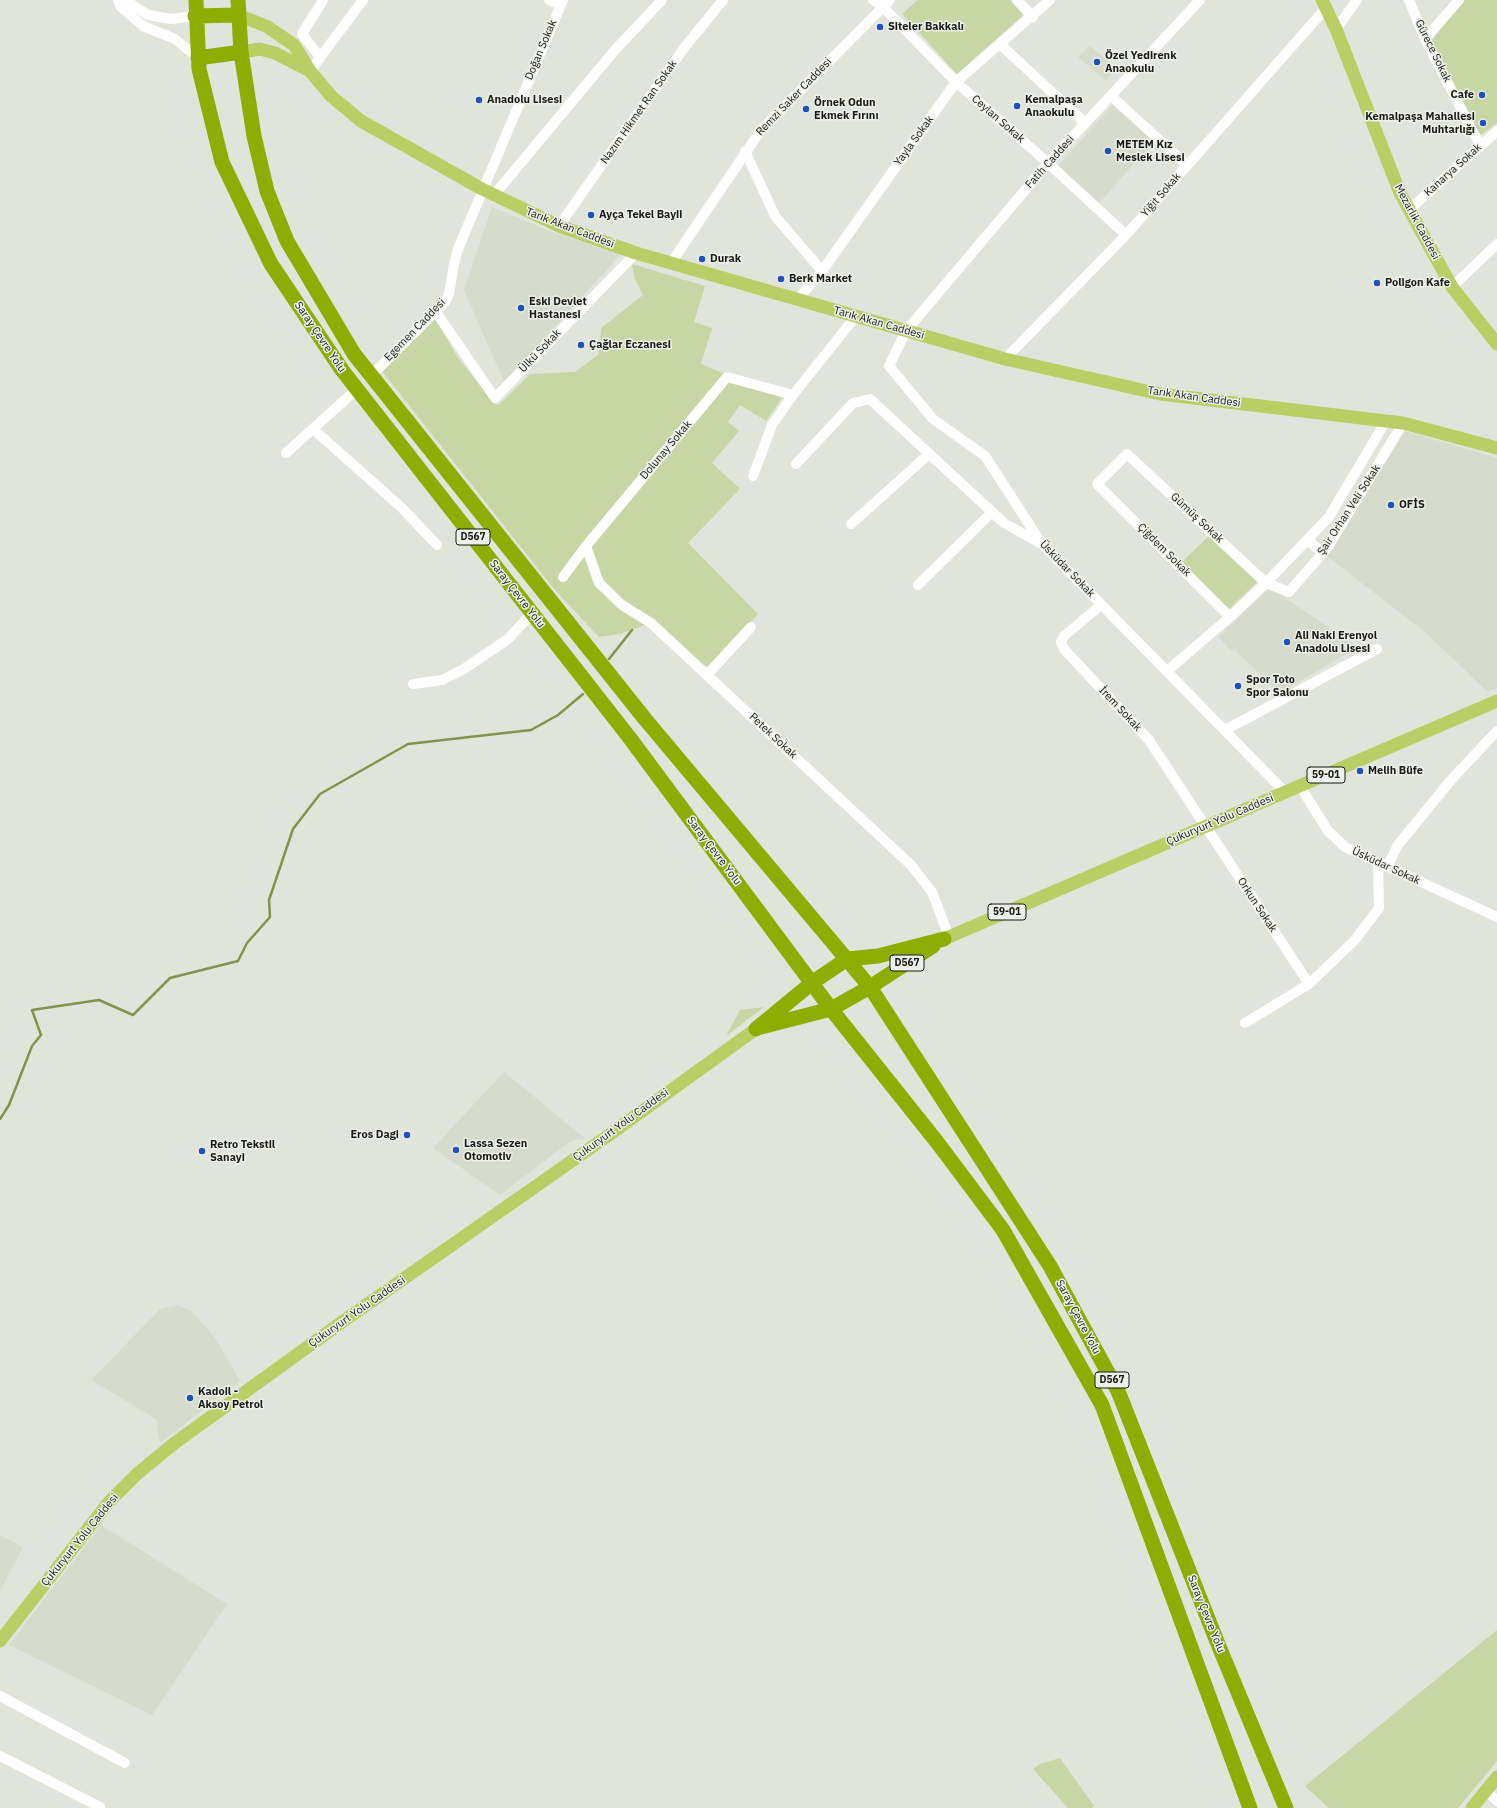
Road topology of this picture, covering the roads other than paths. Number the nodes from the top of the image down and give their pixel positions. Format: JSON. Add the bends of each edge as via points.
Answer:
{"nodes":[{"id":1,"x":118,"y":0,"type":"edge"},
{"id":2,"x":125,"y":0,"type":"edge"},
{"id":3,"x":196,"y":0,"type":"edge"},
{"id":4,"x":323,"y":0,"type":"edge"},
{"id":5,"x":363,"y":0,"type":"edge"},
{"id":6,"x":549,"y":0,"type":"edge"},
{"id":7,"x":662,"y":0,"type":"edge"},
{"id":8,"x":723,"y":0,"type":"edge"},
{"id":9,"x":874,"y":0,"type":"edge"},
{"id":10,"x":1017,"y":0,"type":"edge"},
{"id":11,"x":1050,"y":0,"type":"edge"},
{"id":12,"x":1200,"y":0,"type":"edge"},
{"id":13,"x":1357,"y":0,"type":"edge"},
{"id":14,"x":1408,"y":0,"type":"edge"},
{"id":15,"x":1458,"y":0,"type":"edge"},
{"id":16,"x":561,"y":3,"type":"edge"},
{"id":17,"x":886,"y":3,"type":"edge"},
{"id":18,"x":1324,"y":4,"type":"edge"},
{"id":19,"x":238,"y":7,"type":"edge"},
{"id":20,"x":195,"y":16,"type":"junction"},
{"id":21,"x":1033,"y":17,"type":"junction"},
{"id":22,"x":1336,"y":29,"type":"junction"},
{"id":23,"x":1425,"y":39,"type":"junction"},
{"id":24,"x":1001,"y":45,"type":"junction"},
{"id":25,"x":241,"y":52,"type":"junction"},
{"id":26,"x":320,"y":57,"type":"junction"},
{"id":27,"x":198,"y":58,"type":"junction"},
{"id":28,"x":310,"y":71,"type":"junction"},
{"id":29,"x":956,"y":82,"type":"junction"},
{"id":30,"x":1111,"y":96,"type":"junction"},
{"id":31,"x":1085,"y":123,"type":"junction"},
{"id":32,"x":1495,"y":137,"type":"edge"},
{"id":33,"x":1480,"y":145,"type":"junction"},
{"id":34,"x":745,"y":152,"type":"junction"},
{"id":35,"x":1048,"y":163,"type":"junction"},
{"id":36,"x":1188,"y":165,"type":"junction"},
{"id":37,"x":488,"y":192,"type":"junction"},
{"id":38,"x":1409,"y":210,"type":"junction"},
{"id":39,"x":559,"y":226,"type":"junction"},
{"id":40,"x":1126,"y":235,"type":"junction"},
{"id":41,"x":1497,"y":244,"type":"edge"},
{"id":42,"x":636,"y":253,"type":"junction"},
{"id":43,"x":671,"y":263,"type":"junction"},
{"id":44,"x":822,"y":270,"type":"junction"},
{"id":45,"x":1452,"y":287,"type":"junction"},
{"id":46,"x":797,"y":300,"type":"junction"},
{"id":47,"x":436,"y":312,"type":"junction"},
{"id":48,"x":856,"y":316,"type":"junction"},
{"id":49,"x":906,"y":331,"type":"junction"},
{"id":50,"x":1497,"y":344,"type":"edge"},
{"id":51,"x":1005,"y":359,"type":"junction"},
{"id":52,"x":371,"y":376,"type":"junction"},
{"id":53,"x":357,"y":389,"type":"junction"},
{"id":54,"x":793,"y":395,"type":"junction"},
{"id":55,"x":1386,"y":421,"type":"junction"},
{"id":56,"x":1403,"y":423,"type":"junction"},
{"id":57,"x":313,"y":429,"type":"junction"},
{"id":58,"x":1497,"y":448,"type":"edge"},
{"id":59,"x":286,"y":453,"type":"dead end"},
{"id":60,"x":929,"y":454,"type":"junction"},
{"id":61,"x":796,"y":464,"type":"dead end"},
{"id":62,"x":753,"y":476,"type":"dead end"},
{"id":63,"x":1097,"y":484,"type":"joint"},
{"id":64,"x":992,"y":512,"type":"junction"},
{"id":65,"x":851,"y":524,"type":"dead end"},
{"id":66,"x":1308,"y":540,"type":"junction"},
{"id":67,"x":1042,"y":544,"type":"junction"},
{"id":68,"x":437,"y":546,"type":"dead end"},
{"id":69,"x":586,"y":546,"type":"junction"},
{"id":70,"x":1323,"y":553,"type":"junction"},
{"id":71,"x":563,"y":577,"type":"dead end"},
{"id":72,"x":1266,"y":583,"type":"junction"},
{"id":73,"x":918,"y":585,"type":"dead end"},
{"id":74,"x":1101,"y":605,"type":"junction"},
{"id":75,"x":532,"y":613,"type":"junction"},
{"id":76,"x":1230,"y":617,"type":"junction"},
{"id":77,"x":751,"y":628,"type":"dead end"},
{"id":78,"x":1377,"y":649,"type":"dead end"},
{"id":79,"x":1167,"y":671,"type":"junction"},
{"id":80,"x":707,"y":675,"type":"junction"},
{"id":81,"x":413,"y":684,"type":"dead end"},
{"id":82,"x":1497,"y":701,"type":"edge"},
{"id":83,"x":1225,"y":730,"type":"junction"},
{"id":84,"x":1497,"y":731,"type":"edge"},
{"id":85,"x":1300,"y":786,"type":"junction"},
{"id":86,"x":1286,"y":792,"type":"junction"},
{"id":87,"x":1205,"y":826,"type":"junction"},
{"id":88,"x":1383,"y":865,"type":"junction"},
{"id":89,"x":1497,"y":917,"type":"edge"},
{"id":90,"x":946,"y":938,"type":"junction"},
{"id":91,"x":847,"y":959,"type":"junction"},
{"id":92,"x":813,"y":982,"type":"junction"},
{"id":93,"x":1309,"y":984,"type":"junction"},
{"id":94,"x":870,"y":987,"type":"junction"},
{"id":95,"x":831,"y":1009,"type":"junction"},
{"id":96,"x":1245,"y":1023,"type":"dead end"},
{"id":97,"x":756,"y":1029,"type":"junction"},
{"id":98,"x":0,"y":1641,"type":"edge"},
{"id":99,"x":0,"y":1696,"type":"edge"},
{"id":100,"x":0,"y":1756,"type":"edge"},
{"id":101,"x":125,"y":1763,"type":"dead end"},
{"id":102,"x":1497,"y":1777,"type":"edge"},
{"id":103,"x":1486,"y":1791,"type":"junction"},
{"id":104,"x":1497,"y":1801,"type":"edge"},
{"id":105,"x":100,"y":1807,"type":"dead end"},
{"id":106,"x":1250,"y":1808,"type":"edge"},
{"id":107,"x":1286,"y":1808,"type":"edge"},
{"id":108,"x":1472,"y":1808,"type":"edge"}],
"edges":[{"from":1,"to":27,"type":"street","via":[[121,7],[143,26],[175,39]]},
{"from":2,"to":20,"type":"street","via":[[148,15],[171,19]]},
{"from":3,"to":20,"type":"highway","number":"D567"},
{"from":4,"to":26,"type":"street","via":[[302,34]]},
{"from":5,"to":26,"type":"street"},
{"from":6,"to":16,"type":"street"},
{"from":7,"to":37,"type":"street"},
{"from":8,"to":39,"type":"street","name":"Nazım Hikmet Ran Sokak","via":[[684,48]]},
{"from":9,"to":17,"type":"street","name":"Ceylan Sokak"},
{"from":10,"to":21,"type":"street"},
{"from":11,"to":21,"type":"street","name":"Yayla Sokak"},
{"from":12,"to":30,"type":"street","name":"Fatih Caddesi"},
{"from":13,"to":22,"type":"street"},
{"from":14,"to":23,"type":"street","name":"Gürece Sokak"},
{"from":15,"to":23,"type":"street"},
{"from":16,"to":37,"type":"street","name":"Doğan Sokak"},
{"from":17,"to":29,"type":"street","name":"Ceylan Sokak"},
{"from":17,"to":34,"type":"street","name":"Remzi Saker Caddesi","via":[[761,130]]},
{"from":18,"to":22,"type":"main road","name":"Mezarlık Caddesi"},
{"from":18,"to":36,"type":"street","name":"Yiğit Sokak"},
{"from":19,"to":20,"type":"highway"},
{"from":19,"to":25,"type":"highway","number":"D567"},
{"from":19,"to":28,"type":"main road","via":[[294,45]]},
{"from":20,"to":27,"type":"highway","number":"D567"},
{"from":21,"to":24,"type":"street","name":"Yayla Sokak"},
{"from":22,"to":38,"type":"main road","name":"Mezarlık Caddesi"},
{"from":23,"to":33,"type":"street","name":"Gürece Sokak"},
{"from":24,"to":29,"type":"street","name":"Yayla Sokak"},
{"from":24,"to":31,"type":"street"},
{"from":25,"to":27,"type":"highway"},
{"from":25,"to":28,"type":"main road","via":[[260,50],[275,53]]},
{"from":25,"to":52,"type":"highway","name":"Saray Çevre Yolu","number":"D567","via":[[260,164],[267,191],[287,241],[354,354]]},
{"from":26,"to":28,"type":"street"},
{"from":27,"to":53,"type":"highway","name":"Saray Çevre Yolu","number":"D567","via":[[222,162],[271,264]]},
{"from":28,"to":37,"type":"main road","name":"Tarık Akan Caddesi","via":[[331,96],[361,121]]},
{"from":29,"to":35,"type":"street","name":"Ceylan Sokak"},
{"from":29,"to":44,"type":"street","name":"Yayla Sokak"},
{"from":30,"to":31,"type":"street","name":"Fatih Caddesi"},
{"from":30,"to":36,"type":"street"},
{"from":31,"to":35,"type":"street","name":"Fatih Caddesi"},
{"from":32,"to":33,"type":"street","name":"Kanarya Sokak"},
{"from":33,"to":38,"type":"street","name":"Kanarya Sokak"},
{"from":34,"to":43,"type":"street","name":"Remzi Saker Caddesi"},
{"from":34,"to":44,"type":"street","via":[[775,216]]},
{"from":35,"to":40,"type":"street","name":"Ceylan Sokak"},
{"from":35,"to":49,"type":"street","name":"Fatih Caddesi"},
{"from":36,"to":40,"type":"street","name":"Yiğit Sokak"},
{"from":37,"to":39,"type":"main road","name":"Tarık Akan Caddesi"},
{"from":37,"to":47,"type":"street","name":"Egemen Caddesi","via":[[458,249],[449,294]]},
{"from":38,"to":45,"type":"main road","name":"Mezarlık Caddesi"},
{"from":39,"to":42,"type":"main road","name":"Tarık Akan Caddesi"},
{"from":40,"to":51,"type":"street","name":"Yiğit Sokak"},
{"from":41,"to":45,"type":"street"},
{"from":42,"to":43,"type":"main road","name":"Tarık Akan Caddesi"},
{"from":42,"to":47,"type":"street","name":"Ülkü Sokak","via":[[495,398]]},
{"from":43,"to":46,"type":"main road","name":"Tarık Akan Caddesi"},
{"from":44,"to":46,"type":"street","name":"Yayla Sokak"},
{"from":45,"to":50,"type":"main road","name":"Mezarlık Caddesi"},
{"from":46,"to":48,"type":"main road","name":"Tarık Akan Caddesi"},
{"from":47,"to":52,"type":"street","name":"Egemen Caddesi"},
{"from":48,"to":49,"type":"main road","name":"Tarık Akan Caddesi"},
{"from":48,"to":54,"type":"street"},
{"from":49,"to":51,"type":"main road","name":"Tarık Akan Caddesi"},
{"from":49,"to":67,"type":"street","name":"Üsküdar Sokak","via":[[889,366],[933,419],[985,456]]},
{"from":51,"to":55,"type":"main road","name":"Tarık Akan Caddesi","via":[[1160,394]]},
{"from":52,"to":91,"type":"highway","name":"Saray Çevre Yolu","number":"D567","via":[[645,720]]},
{"from":53,"to":57,"type":"street"},
{"from":53,"to":75,"type":"highway","name":"Saray Çevre Yolu","number":"D567"},
{"from":54,"to":62,"type":"street","via":[[772,425]]},
{"from":54,"to":69,"type":"street","name":"Dolunay Sokak","via":[[727,377]]},
{"from":55,"to":56,"type":"main road","name":"Tarık Akan Caddesi"},
{"from":55,"to":66,"type":"street","name":"Şair Orhan Veli Sokak","via":[[1329,517]]},
{"from":56,"to":58,"type":"main road","name":"Tarık Akan Caddesi"},
{"from":56,"to":70,"type":"street","name":"Şair Orhan Veli Sokak"},
{"from":57,"to":59,"type":"street"},
{"from":57,"to":68,"type":"street","via":[[402,508]]},
{"from":60,"to":61,"type":"street","via":[[870,399],[853,403]]},
{"from":60,"to":64,"type":"street"},
{"from":60,"to":65,"type":"street"},
{"from":63,"to":72,"type":"street","name":"Gümüş Sokak","via":[[1127,454]]},
{"from":63,"to":76,"type":"street","name":"Çiğdem Sokak"},
{"from":64,"to":67,"type":"street","via":[[1004,523]]},
{"from":64,"to":73,"type":"street"},
{"from":66,"to":70,"type":"street"},
{"from":66,"to":72,"type":"street","name":"Şair Orhan Veli Sokak"},
{"from":67,"to":74,"type":"street","name":"Üsküdar Sokak"},
{"from":69,"to":71,"type":"street","name":"Dolunay Sokak"},
{"from":69,"to":80,"type":"street","name":"Petek Sokak","via":[[599,583],[622,605],[651,623]]},
{"from":70,"to":72,"type":"street","name":"Şair Orhan Veli Sokak","via":[[1289,592]]},
{"from":72,"to":76,"type":"street","name":"Şair Orhan Veli Sokak"},
{"from":74,"to":79,"type":"street","name":"Üsküdar Sokak"},
{"from":74,"to":87,"type":"street","name":"İrem Sokak","via":[[1064,636],[1061,642],[1064,649],[1149,740]]},
{"from":75,"to":81,"type":"street","via":[[508,639],[464,669],[442,680]]},
{"from":75,"to":92,"type":"highway","name":"Saray Çevre Yolu","number":"D567","via":[[629,737]]},
{"from":76,"to":79,"type":"street","name":"Şair Orhan Veli Sokak"},
{"from":77,"to":80,"type":"street"},
{"from":78,"to":83,"type":"street"},
{"from":79,"to":83,"type":"street","name":"Üsküdar Sokak"},
{"from":80,"to":90,"type":"street","name":"Petek Sokak","via":[[911,865],[932,892]]},
{"from":82,"to":85,"type":"main road","name":"Çukuryurt Yolu Caddesi","number":"59-01"},
{"from":83,"to":86,"type":"street","name":"Üsküdar Sokak"},
{"from":84,"to":88,"type":"street","via":[[1451,780]]},
{"from":85,"to":86,"type":"main road","name":"Çukuryurt Yolu Caddesi","number":"59-01"},
{"from":85,"to":88,"type":"street","name":"Üsküdar Sokak","via":[[1328,831],[1345,847]]},
{"from":86,"to":87,"type":"main road","name":"Çukuryurt Yolu Caddesi","number":"59-01"},
{"from":87,"to":90,"type":"main road","name":"Çukuryurt Yolu Caddesi","number":"59-01"},
{"from":87,"to":93,"type":"street","name":"Orkun Sokak"},
{"from":88,"to":89,"type":"street","name":"Üsküdar Sokak"},
{"from":88,"to":93,"type":"street","via":[[1379,908],[1354,941]]},
{"from":90,"to":91,"type":"highway","number":"59-01","via":[[878,956]]},
{"from":90,"to":94,"type":"highway","number":"D567"},
{"from":91,"to":92,"type":"highway"},
{"from":91,"to":94,"type":"highway","number":"D567"},
{"from":92,"to":95,"type":"highway","number":"D567"},
{"from":92,"to":97,"type":"highway"},
{"from":93,"to":96,"type":"street"},
{"from":94,"to":95,"type":"highway","number":"D567"},
{"from":94,"to":107,"type":"highway","name":"Saray Çevre Yolu","number":"D567","via":[[1050,1266],[1118,1391]]},
{"from":95,"to":97,"type":"highway"},
{"from":95,"to":106,"type":"highway","name":"Saray Çevre Yolu","number":"D567","via":[[1003,1230],[1102,1406]]},
{"from":97,"to":98,"type":"main road","name":"Çukuryurt Yolu Caddesi","via":[[176,1442],[138,1473],[109,1502]]},
{"from":99,"to":101,"type":"street"},
{"from":100,"to":105,"type":"street"},
{"from":102,"to":103,"type":"main road"},
{"from":103,"to":104,"type":"street"},
{"from":103,"to":108,"type":"main road"}]}
